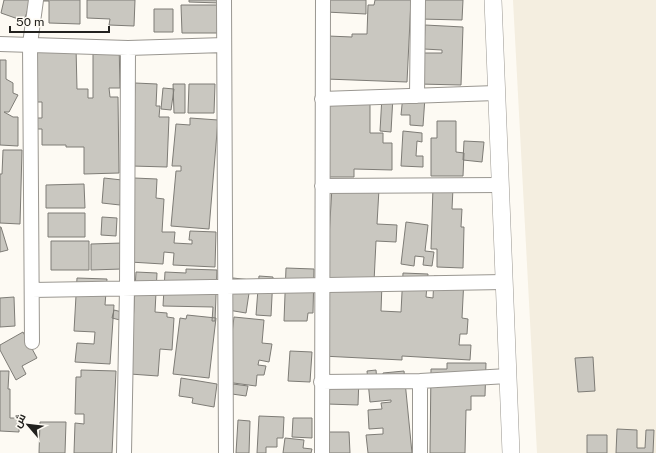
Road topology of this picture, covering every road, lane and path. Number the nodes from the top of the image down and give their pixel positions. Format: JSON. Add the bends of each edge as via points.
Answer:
{"nodes":[{"id":1,"x":36,"y":0,"type":"edge"},
{"id":2,"x":224,"y":0,"type":"edge"},
{"id":3,"x":323,"y":0,"type":"edge"},
{"id":4,"x":418,"y":0,"type":"edge"},
{"id":5,"x":493,"y":0,"type":"edge"},
{"id":6,"x":0,"y":44,"type":"edge"},
{"id":7,"x":30,"y":44,"type":"junction"},
{"id":8,"x":224,"y":46,"type":"junction"},
{"id":9,"x":128,"y":48,"type":"junction"},
{"id":10,"x":496,"y":93,"type":"junction"},
{"id":11,"x":417,"y":96,"type":"junction"},
{"id":12,"x":322,"y":99,"type":"junction"},
{"id":13,"x":500,"y":185,"type":"junction"},
{"id":14,"x":322,"y":186,"type":"junction"},
{"id":15,"x":504,"y":282,"type":"junction"},
{"id":16,"x":323,"y":285,"type":"junction"},
{"id":17,"x":225,"y":287,"type":"junction"},
{"id":18,"x":127,"y":288,"type":"junction"},
{"id":19,"x":32,"y":290,"type":"junction"},
{"id":20,"x":32,"y":342,"type":"dead end"},
{"id":21,"x":508,"y":376,"type":"junction"},
{"id":22,"x":420,"y":381,"type":"junction"},
{"id":23,"x":321,"y":382,"type":"junction"},
{"id":24,"x":124,"y":453,"type":"edge"},
{"id":25,"x":226,"y":453,"type":"edge"},
{"id":26,"x":322,"y":453,"type":"edge"},
{"id":27,"x":420,"y":453,"type":"edge"},
{"id":28,"x":512,"y":453,"type":"edge"}],
"edges":[{"from":1,"to":7,"type":"street"},
{"from":2,"to":8,"type":"street"},
{"from":3,"to":12,"type":"street"},
{"from":4,"to":11,"type":"street"},
{"from":5,"to":10,"type":"street"},
{"from":6,"to":7,"type":"street"},
{"from":7,"to":9,"type":"street"},
{"from":7,"to":19,"type":"street"},
{"from":8,"to":9,"type":"street"},
{"from":8,"to":17,"type":"street"},
{"from":9,"to":18,"type":"street"},
{"from":10,"to":11,"type":"street"},
{"from":10,"to":13,"type":"street"},
{"from":11,"to":12,"type":"street"},
{"from":12,"to":14,"type":"street"},
{"from":13,"to":14,"type":"street"},
{"from":13,"to":15,"type":"street"},
{"from":14,"to":16,"type":"street"},
{"from":15,"to":16,"type":"street"},
{"from":15,"to":21,"type":"street"},
{"from":16,"to":17,"type":"street"},
{"from":16,"to":23,"type":"street"},
{"from":17,"to":18,"type":"street"},
{"from":17,"to":25,"type":"street"},
{"from":18,"to":19,"type":"street"},
{"from":18,"to":24,"type":"street"},
{"from":19,"to":20,"type":"street"},
{"from":21,"to":22,"type":"street"},
{"from":21,"to":28,"type":"street"},
{"from":22,"to":23,"type":"street"},
{"from":22,"to":27,"type":"street"},
{"from":23,"to":26,"type":"street"}]}
